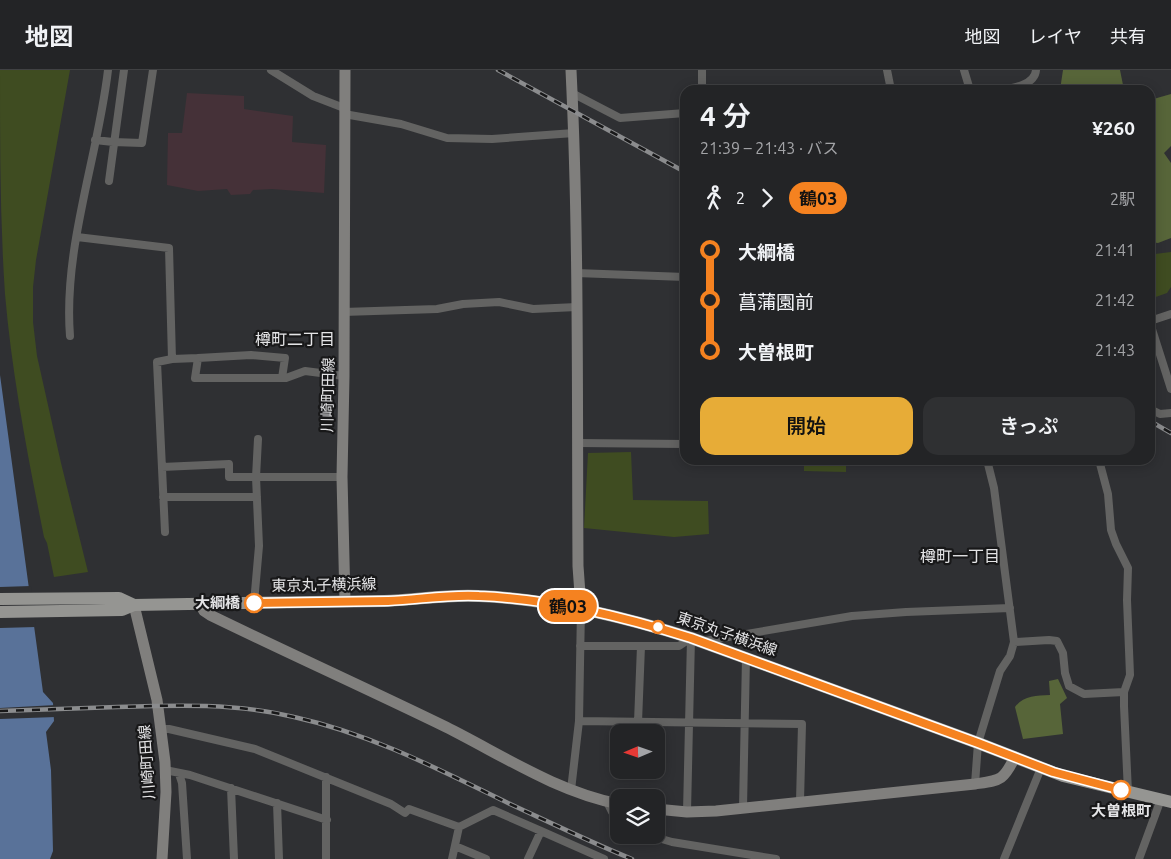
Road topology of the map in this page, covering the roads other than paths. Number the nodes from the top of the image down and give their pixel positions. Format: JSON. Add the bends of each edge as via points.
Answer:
{"nodes":[{"id":1,"x":108,"y":70,"type":"edge"},
{"id":2,"x":124,"y":70,"type":"edge"},
{"id":3,"x":153,"y":70,"type":"edge"},
{"id":4,"x":271,"y":70,"type":"edge"},
{"id":5,"x":345,"y":70,"type":"edge"},
{"id":6,"x":571,"y":70,"type":"edge"},
{"id":7,"x":702,"y":70,"type":"edge"},
{"id":8,"x":887,"y":70,"type":"edge"},
{"id":9,"x":964,"y":70,"type":"edge"},
{"id":10,"x":1036,"y":70,"type":"edge"},
{"id":11,"x":702,"y":85,"type":"edge"},
{"id":12,"x":890,"y":85,"type":"edge"},
{"id":13,"x":968,"y":85,"type":"edge"},
{"id":14,"x":1017,"y":85,"type":"edge"},
{"id":15,"x":572,"y":93,"type":"junction"},
{"id":16,"x":344,"y":111,"type":"junction"},
{"id":17,"x":680,"y":113,"type":"edge"},
{"id":18,"x":574,"y":133,"type":"junction"},
{"id":19,"x":95,"y":140,"type":"junction"},
{"id":20,"x":113,"y":142,"type":"junction"},
{"id":21,"x":109,"y":181,"type":"dead end"},
{"id":22,"x":77,"y":237,"type":"junction"},
{"id":23,"x":576,"y":273,"type":"junction"},
{"id":24,"x":680,"y":277,"type":"edge"},
{"id":25,"x":576,"y":307,"type":"junction"},
{"id":26,"x":343,"y":312,"type":"junction"},
{"id":27,"x":1171,"y":314,"type":"edge"},
{"id":28,"x":1155,"y":320,"type":"edge"},
{"id":29,"x":70,"y":336,"type":"dead end"},
{"id":30,"x":1155,"y":338,"type":"edge"},
{"id":31,"x":198,"y":358,"type":"junction"},
{"id":32,"x":172,"y":359,"type":"junction"},
{"id":33,"x":344,"y":376,"type":"junction"},
{"id":34,"x":282,"y":378,"type":"junction"},
{"id":35,"x":1171,"y":389,"type":"edge"},
{"id":36,"x":1155,"y":412,"type":"edge"},
{"id":37,"x":1171,"y":413,"type":"edge"},
{"id":38,"x":258,"y":438,"type":"dead end"},
{"id":39,"x":578,"y":443,"type":"junction"},
{"id":40,"x":680,"y":444,"type":"edge"},
{"id":41,"x":988,"y":465,"type":"edge"},
{"id":42,"x":1100,"y":465,"type":"edge"},
{"id":43,"x":162,"y":467,"type":"junction"},
{"id":44,"x":256,"y":477,"type":"junction"},
{"id":45,"x":342,"y":477,"type":"junction"},
{"id":46,"x":257,"y":497,"type":"junction"},
{"id":47,"x":164,"y":498,"type":"junction"},
{"id":48,"x":165,"y":532,"type":"dead end"},
{"id":49,"x":0,"y":599,"type":"edge"},
{"id":50,"x":345,"y":601,"type":"junction"},
{"id":51,"x":254,"y":603,"type":"junction"},
{"id":52,"x":200,"y":604,"type":"junction"},
{"id":53,"x":125,"y":605,"type":"junction"},
{"id":54,"x":581,"y":608,"type":"junction"},
{"id":55,"x":1010,"y":608,"type":"junction"},
{"id":56,"x":0,"y":612,"type":"edge"},
{"id":57,"x":695,"y":640,"type":"junction"},
{"id":58,"x":1014,"y":642,"type":"junction"},
{"id":59,"x":580,"y":646,"type":"junction"},
{"id":60,"x":641,"y":646,"type":"junction"},
{"id":61,"x":746,"y":658,"type":"junction"},
{"id":62,"x":1124,"y":692,"type":"junction"},
{"id":63,"x":579,"y":721,"type":"junction"},
{"id":64,"x":638,"y":722,"type":"junction"},
{"id":65,"x":689,"y":723,"type":"junction"},
{"id":66,"x":744,"y":724,"type":"junction"},
{"id":67,"x":160,"y":729,"type":"junction"},
{"id":68,"x":978,"y":743,"type":"junction"},
{"id":69,"x":1015,"y":757,"type":"junction"},
{"id":70,"x":1041,"y":768,"type":"junction"},
{"id":71,"x":165,"y":770,"type":"junction"},
{"id":72,"x":179,"y":774,"type":"junction"},
{"id":73,"x":326,"y":777,"type":"junction"},
{"id":74,"x":975,"y":784,"type":"junction"},
{"id":75,"x":231,"y":788,"type":"junction"},
{"id":76,"x":571,"y":790,"type":"junction"},
{"id":77,"x":1128,"y":792,"type":"junction"},
{"id":78,"x":800,"y":801,"type":"junction"},
{"id":79,"x":1166,"y":801,"type":"edge"},
{"id":80,"x":607,"y":802,"type":"junction"},
{"id":81,"x":610,"y":802,"type":"edge"},
{"id":82,"x":277,"y":804,"type":"junction"},
{"id":83,"x":610,"y":808,"type":"edge"},
{"id":84,"x":743,"y":808,"type":"junction"},
{"id":85,"x":665,"y":810,"type":"edge"},
{"id":86,"x":687,"y":812,"type":"junction"},
{"id":87,"x":327,"y":820,"type":"junction"},
{"id":88,"x":459,"y":827,"type":"junction"},
{"id":89,"x":541,"y":831,"type":"junction"},
{"id":90,"x":665,"y":840,"type":"edge"},
{"id":91,"x":455,"y":846,"type":"junction"},
{"id":92,"x":162,"y":859,"type":"edge"},
{"id":93,"x":187,"y":859,"type":"edge"},
{"id":94,"x":234,"y":859,"type":"edge"},
{"id":95,"x":279,"y":859,"type":"edge"},
{"id":96,"x":326,"y":859,"type":"edge"},
{"id":97,"x":452,"y":859,"type":"edge"},
{"id":98,"x":486,"y":859,"type":"edge"},
{"id":99,"x":528,"y":859,"type":"edge"},
{"id":100,"x":604,"y":859,"type":"edge"},
{"id":101,"x":776,"y":859,"type":"edge"},
{"id":102,"x":1004,"y":859,"type":"edge"},
{"id":103,"x":1139,"y":859,"type":"edge"}],
"edges":[{"from":1,"to":19,"type":"street"},
{"from":2,"to":20,"type":"street"},
{"from":3,"to":20,"type":"street","via":[[142,142]]},
{"from":4,"to":16,"type":"street"},
{"from":5,"to":16,"type":"street","name":"川崎町田線"},
{"from":6,"to":15,"type":"street"},
{"from":7,"to":11,"type":"street"},
{"from":8,"to":12,"type":"street"},
{"from":9,"to":13,"type":"street"},
{"from":10,"to":14,"type":"street","via":[[1031,81]]},
{"from":15,"to":17,"type":"street","via":[[620,118]]},
{"from":15,"to":18,"type":"street"},
{"from":16,"to":18,"type":"street","via":[[447,138],[492,139]]},
{"from":16,"to":26,"type":"street","name":"川崎町田線"},
{"from":18,"to":23,"type":"street"},
{"from":19,"to":20,"type":"street"},
{"from":19,"to":22,"type":"street"},
{"from":20,"to":21,"type":"street"},
{"from":22,"to":29,"type":"street","via":[[69,297]]},
{"from":22,"to":32,"type":"street","via":[[169,248]]},
{"from":23,"to":24,"type":"street"},
{"from":23,"to":25,"type":"street"},
{"from":25,"to":26,"type":"street","via":[[533,308],[499,302],[437,309]]},
{"from":25,"to":39,"type":"street"},
{"from":26,"to":33,"type":"street","name":"川崎町田線"},
{"from":27,"to":28,"type":"street"},
{"from":30,"to":35,"type":"street"},
{"from":31,"to":32,"type":"street"},
{"from":31,"to":34,"type":"street","via":[[196,378]]},
{"from":31,"to":34,"type":"street","via":[[251,355],[285,358]]},
{"from":32,"to":43,"type":"street","via":[[157,362]]},
{"from":33,"to":34,"type":"street","via":[[305,371]]},
{"from":33,"to":45,"type":"street","name":"川崎町田線"},
{"from":36,"to":37,"type":"street"},
{"from":38,"to":44,"type":"street"},
{"from":39,"to":40,"type":"street"},
{"from":39,"to":54,"type":"street"},
{"from":41,"to":55,"type":"street"},
{"from":42,"to":62,"type":"street","via":[[1108,494],[1111,530],[1128,568],[1130,675]]},
{"from":43,"to":44,"type":"street","via":[[229,464],[229,477]]},
{"from":43,"to":47,"type":"street"},
{"from":44,"to":45,"type":"street"},
{"from":44,"to":46,"type":"street"},
{"from":45,"to":50,"type":"street","name":"川崎町田線"},
{"from":46,"to":47,"type":"street"},
{"from":46,"to":51,"type":"street","via":[[259,546]]},
{"from":47,"to":48,"type":"street"},
{"from":49,"to":53,"type":"main road","name":"東京丸子横浜線"},
{"from":50,"to":51,"type":"main road","name":"東京丸子横浜線"},
{"from":50,"to":54,"type":"main road","name":"東京丸子横浜線","via":[[451,595],[510,598]]},
{"from":51,"to":52,"type":"main road","name":"東京丸子横浜線"},
{"from":52,"to":53,"type":"main road","name":"東京丸子横浜線"},
{"from":52,"to":76,"type":"street","via":[[210,616],[401,705]]},
{"from":53,"to":56,"type":"main road","name":"東京丸子横浜線"},
{"from":53,"to":67,"type":"street","name":"川崎町田線","via":[[149,665]]},
{"from":54,"to":57,"type":"main road","name":"東京丸子横浜線"},
{"from":54,"to":59,"type":"street"},
{"from":55,"to":57,"type":"street","via":[[852,616]]},
{"from":55,"to":58,"type":"street"},
{"from":57,"to":60,"type":"street","via":[[679,646]]},
{"from":57,"to":61,"type":"main road","name":"東京丸子横浜線"},
{"from":57,"to":65,"type":"street"},
{"from":58,"to":62,"type":"street","via":[[1057,641],[1063,653],[1064,673],[1069,686],[1084,694]]},
{"from":58,"to":68,"type":"street","via":[[1000,671]]},
{"from":59,"to":60,"type":"street"},
{"from":59,"to":63,"type":"street"},
{"from":60,"to":64,"type":"street"},
{"from":61,"to":66,"type":"street"},
{"from":61,"to":68,"type":"main road","name":"東京丸子横浜線"},
{"from":62,"to":77,"type":"street"},
{"from":63,"to":64,"type":"street"},
{"from":63,"to":76,"type":"street"},
{"from":64,"to":65,"type":"street"},
{"from":65,"to":66,"type":"street"},
{"from":65,"to":86,"type":"street"},
{"from":66,"to":78,"type":"street","via":[[802,724]]},
{"from":66,"to":84,"type":"street"},
{"from":67,"to":71,"type":"street","name":"川崎町田線"},
{"from":67,"to":73,"type":"street","via":[[256,749]]},
{"from":68,"to":69,"type":"main road","name":"東京丸子横浜線"},
{"from":68,"to":74,"type":"street"},
{"from":69,"to":70,"type":"main road","name":"東京丸子横浜線"},
{"from":69,"to":74,"type":"street","via":[[1000,779]]},
{"from":70,"to":77,"type":"main road","name":"東京丸子横浜線"},
{"from":70,"to":102,"type":"street"},
{"from":71,"to":72,"type":"street"},
{"from":71,"to":92,"type":"street","name":"川崎町田線"},
{"from":72,"to":75,"type":"street"},
{"from":72,"to":93,"type":"street"},
{"from":73,"to":87,"type":"street"},
{"from":73,"to":88,"type":"street","via":[[405,813],[410,809]]},
{"from":74,"to":78,"type":"street"},
{"from":75,"to":82,"type":"street"},
{"from":75,"to":94,"type":"street"},
{"from":76,"to":80,"type":"street"},
{"from":77,"to":79,"type":"main road","name":"東京丸子横浜線"},
{"from":78,"to":84,"type":"street"},
{"from":79,"to":103,"type":"street"},
{"from":80,"to":81,"type":"street"},
{"from":80,"to":83,"type":"street"},
{"from":82,"to":87,"type":"street"},
{"from":82,"to":95,"type":"street"},
{"from":84,"to":86,"type":"street"},
{"from":85,"to":86,"type":"street"},
{"from":87,"to":96,"type":"street"},
{"from":88,"to":89,"type":"street","via":[[493,810]]},
{"from":88,"to":91,"type":"street"},
{"from":89,"to":99,"type":"street"},
{"from":89,"to":100,"type":"street"},
{"from":90,"to":101,"type":"street"},
{"from":91,"to":97,"type":"street"},
{"from":91,"to":98,"type":"street"}]}
